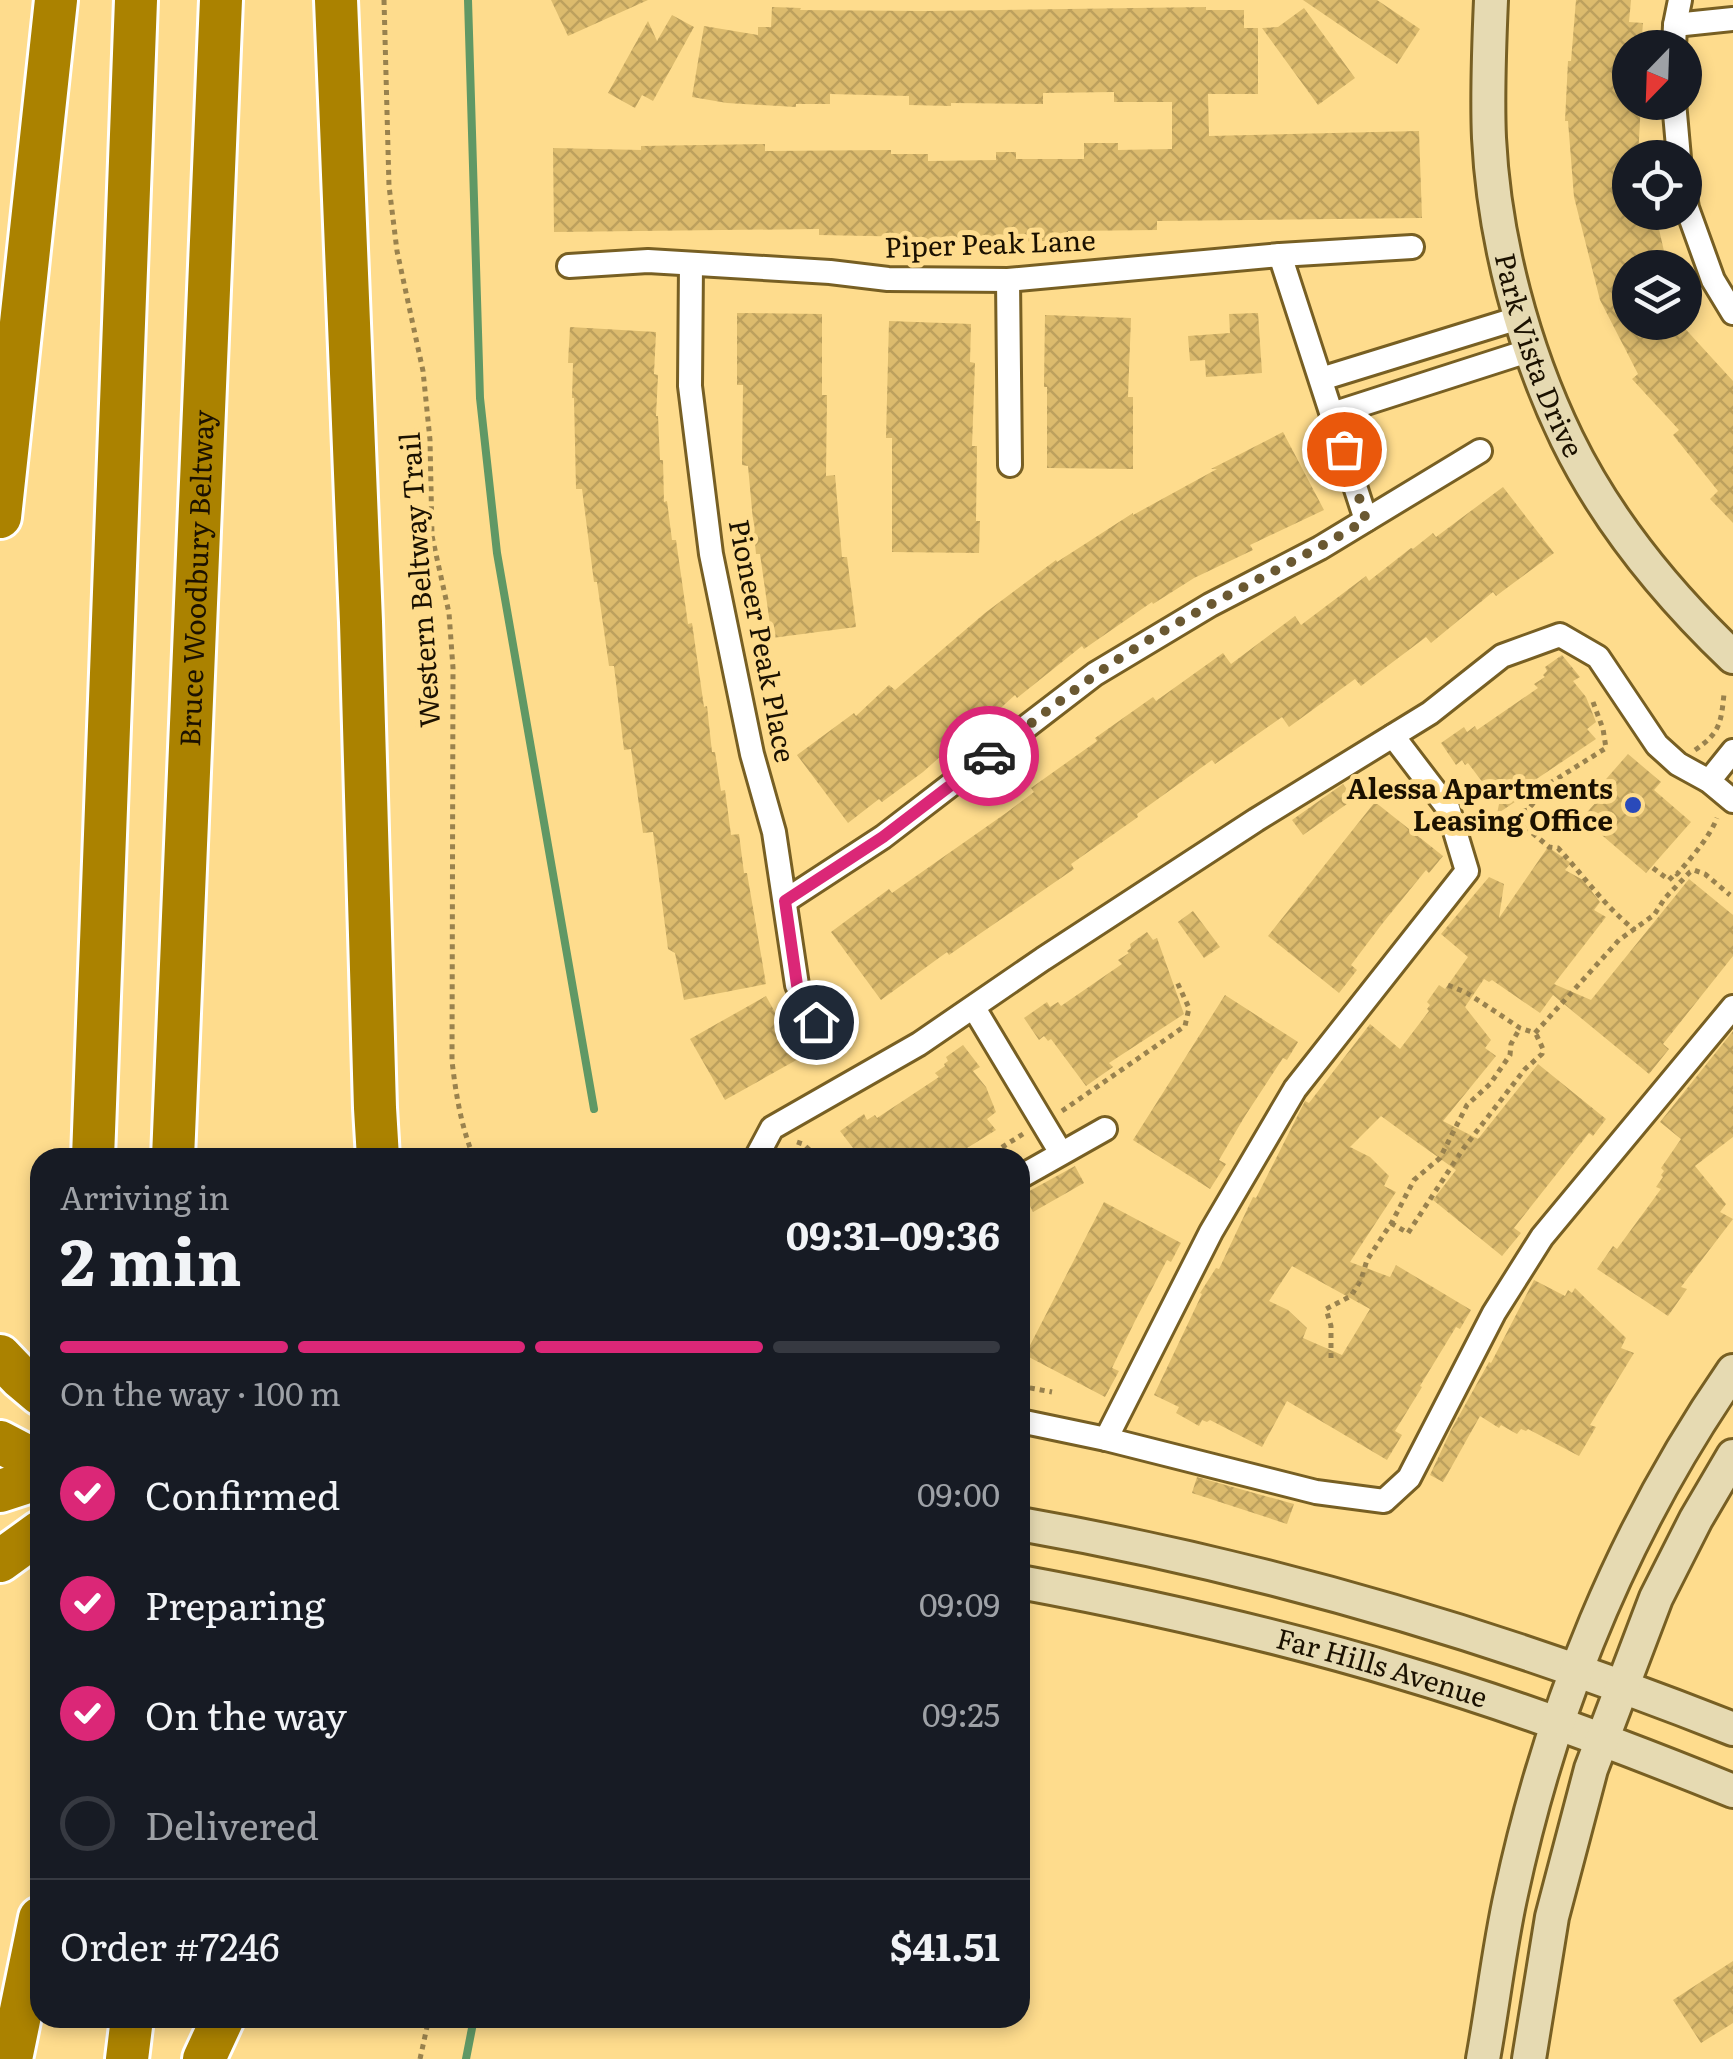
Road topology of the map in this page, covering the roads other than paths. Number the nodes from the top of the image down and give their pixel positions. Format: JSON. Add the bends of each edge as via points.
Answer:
{"nodes":[{"id":1,"x":56,"y":0,"type":"edge"},
{"id":2,"x":136,"y":0,"type":"edge"},
{"id":3,"x":221,"y":0,"type":"edge"},
{"id":4,"x":336,"y":0,"type":"edge"},
{"id":5,"x":1491,"y":0,"type":"edge"},
{"id":6,"x":1680,"y":0,"type":"edge"},
{"id":7,"x":1733,"y":19,"type":"edge"},
{"id":8,"x":1675,"y":30,"type":"edge"},
{"id":9,"x":1695,"y":30,"type":"edge"},
{"id":10,"x":1695,"y":230,"type":"edge"},
{"id":11,"x":1412,"y":248,"type":"dead end"},
{"id":12,"x":1280,"y":255,"type":"junction"},
{"id":13,"x":691,"y":264,"type":"junction"},
{"id":14,"x":569,"y":266,"type":"dead end"},
{"id":15,"x":1008,"y":280,"type":"junction"},
{"id":16,"x":1733,"y":313,"type":"edge"},
{"id":17,"x":1522,"y":318,"type":"junction"},
{"id":18,"x":1531,"y":350,"type":"junction"},
{"id":19,"x":1321,"y":379,"type":"junction"},
{"id":20,"x":1332,"y":414,"type":"junction"},
{"id":21,"x":1480,"y":451,"type":"dead end"},
{"id":22,"x":1010,"y":464,"type":"dead end"},
{"id":23,"x":0,"y":517,"type":"edge"},
{"id":24,"x":1366,"y":520,"type":"junction"},
{"id":25,"x":1733,"y":658,"type":"edge"},
{"id":26,"x":1393,"y":736,"type":"junction"},
{"id":27,"x":1733,"y":751,"type":"edge"},
{"id":28,"x":1709,"y":781,"type":"junction"},
{"id":29,"x":1727,"y":806,"type":"edge"},
{"id":30,"x":785,"y":901,"type":"junction"},
{"id":31,"x":1733,"y":1006,"type":"edge"},
{"id":32,"x":974,"y":1008,"type":"junction"},
{"id":33,"x":816,"y":1022,"type":"dead end"},
{"id":34,"x":1104,"y":1129,"type":"dead end"},
{"id":35,"x":94,"y":1148,"type":"edge"},
{"id":36,"x":173,"y":1148,"type":"edge"},
{"id":37,"x":376,"y":1148,"type":"edge"},
{"id":38,"x":761,"y":1148,"type":"edge"},
{"id":39,"x":1062,"y":1153,"type":"junction"},
{"id":40,"x":1030,"y":1171,"type":"edge"},
{"id":41,"x":0,"y":1356,"type":"edge"},
{"id":42,"x":1733,"y":1371,"type":"edge"},
{"id":43,"x":30,"y":1384,"type":"edge"},
{"id":44,"x":1030,"y":1423,"type":"edge"},
{"id":45,"x":1106,"y":1439,"type":"junction"},
{"id":46,"x":0,"y":1440,"type":"edge"},
{"id":47,"x":30,"y":1442,"type":"edge"},
{"id":48,"x":1733,"y":1456,"type":"edge"},
{"id":49,"x":30,"y":1457,"type":"edge"},
{"id":50,"x":30,"y":1482,"type":"edge"},
{"id":51,"x":0,"y":1492,"type":"edge"},
{"id":52,"x":30,"y":1495,"type":"edge"},
{"id":53,"x":1030,"y":1526,"type":"edge"},
{"id":54,"x":30,"y":1539,"type":"edge"},
{"id":55,"x":0,"y":1561,"type":"edge"},
{"id":56,"x":1030,"y":1584,"type":"edge"},
{"id":57,"x":1566,"y":1696,"type":"junction"},
{"id":58,"x":1612,"y":1712,"type":"junction"},
{"id":59,"x":1733,"y":1729,"type":"edge"},
{"id":60,"x":1733,"y":1791,"type":"edge"},
{"id":61,"x":30,"y":1967,"type":"edge"},
{"id":62,"x":44,"y":2028,"type":"edge"},
{"id":63,"x":131,"y":2028,"type":"edge"},
{"id":64,"x":218,"y":2028,"type":"edge"},
{"id":65,"x":11,"y":2059,"type":"edge"},
{"id":66,"x":41,"y":2059,"type":"edge"},
{"id":67,"x":127,"y":2059,"type":"edge"},
{"id":68,"x":204,"y":2059,"type":"edge"},
{"id":69,"x":1483,"y":2059,"type":"edge"},
{"id":70,"x":1529,"y":2059,"type":"edge"}],
"edges":[{"from":1,"to":23,"type":"highway"},
{"from":2,"to":35,"type":"highway"},
{"from":3,"to":36,"type":"highway","name":"Bruce Woodbury Beltway"},
{"from":4,"to":37,"type":"highway"},
{"from":5,"to":17,"type":"street","name":"Park Vista Drive","via":[[1489,142],[1500,231]]},
{"from":6,"to":8,"type":"street"},
{"from":7,"to":9,"type":"street"},
{"from":10,"to":16,"type":"street"},
{"from":11,"to":12,"type":"street","name":"Piper Peak Lane"},
{"from":12,"to":15,"type":"street","name":"Piper Peak Lane"},
{"from":12,"to":19,"type":"street"},
{"from":13,"to":14,"type":"street","name":"Piper Peak Lane"},
{"from":13,"to":15,"type":"street","name":"Piper Peak Lane","via":[[888,279]]},
{"from":13,"to":30,"type":"street","name":"Pioneer Peak Place","via":[[690,386],[711,554]]},
{"from":15,"to":22,"type":"street"},
{"from":17,"to":18,"type":"street","name":"Park Vista Drive"},
{"from":17,"to":19,"type":"street"},
{"from":18,"to":20,"type":"street"},
{"from":18,"to":25,"type":"street","name":"Park Vista Drive","via":[[1567,439],[1615,520]]},
{"from":19,"to":20,"type":"street"},
{"from":20,"to":24,"type":"street"},
{"from":21,"to":24,"type":"street"},
{"from":24,"to":30,"type":"street","via":[[1095,674],[883,837]]},
{"from":26,"to":28,"type":"street","via":[[1502,656],[1560,635],[1598,657],[1658,746]]},
{"from":26,"to":32,"type":"street"},
{"from":26,"to":45,"type":"street","via":[[1448,808],[1467,871],[1295,1089],[1211,1232]]},
{"from":27,"to":28,"type":"street"},
{"from":28,"to":29,"type":"street"},
{"from":30,"to":33,"type":"street","name":"Pioneer Peak Place","via":[[797,985]]},
{"from":31,"to":45,"type":"street","via":[[1542,1237],[1409,1478],[1384,1501],[1316,1492]]},
{"from":32,"to":38,"type":"street","via":[[772,1128]]},
{"from":32,"to":39,"type":"street"},
{"from":34,"to":39,"type":"street"},
{"from":39,"to":40,"type":"street"},
{"from":41,"to":43,"type":"highway"},
{"from":42,"to":57,"type":"street","via":[[1643,1521]]},
{"from":44,"to":45,"type":"street"},
{"from":46,"to":47,"type":"street"},
{"from":46,"to":49,"type":"highway"},
{"from":48,"to":58,"type":"street","via":[[1656,1598]]},
{"from":50,"to":51,"type":"highway"},
{"from":51,"to":52,"type":"street"},
{"from":53,"to":57,"type":"street","name":"Far Hills Avenue","via":[[1384,1608]]},
{"from":54,"to":55,"type":"highway"},
{"from":56,"to":57,"type":"street","name":"Far Hills Avenue","via":[[1408,1674]]},
{"from":57,"to":58,"type":"street","name":"Far Hills Avenue"},
{"from":57,"to":58,"type":"street","name":"Far Hills Avenue"},
{"from":57,"to":69,"type":"street","via":[[1511,1890]]},
{"from":58,"to":59,"type":"street","name":"Far Hills Avenue"},
{"from":58,"to":60,"type":"street","name":"Far Hills Avenue"},
{"from":58,"to":70,"type":"street","via":[[1557,1892]]},
{"from":61,"to":65,"type":"highway"},
{"from":62,"to":66,"type":"highway"},
{"from":63,"to":67,"type":"highway"},
{"from":64,"to":68,"type":"highway"}]}
